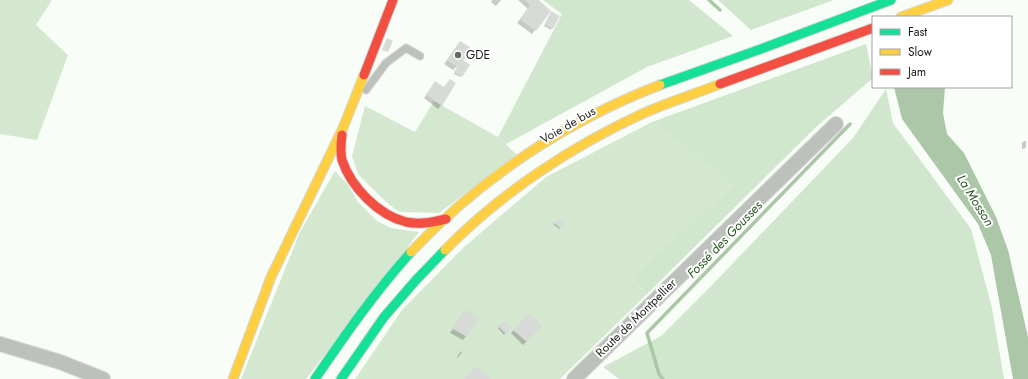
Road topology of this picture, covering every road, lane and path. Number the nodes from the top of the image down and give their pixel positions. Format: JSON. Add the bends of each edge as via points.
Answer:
{"nodes":[{"id":1,"x":393,"y":0,"type":"edge"},
{"id":2,"x":948,"y":0,"type":"edge"},
{"id":3,"x":894,"y":1,"type":"edge"},
{"id":4,"x":853,"y":16,"type":"junction"},
{"id":5,"x":904,"y":16,"type":"edge"},
{"id":6,"x":872,"y":28,"type":"edge"},
{"id":7,"x":420,"y":56,"type":"dead end"},
{"id":8,"x":353,"y":101,"type":"junction"},
{"id":9,"x":836,"y":124,"type":"dead end"},
{"id":10,"x":343,"y":128,"type":"junction"},
{"id":11,"x":342,"y":158,"type":"junction"},
{"id":12,"x":323,"y":169,"type":"junction"},
{"id":13,"x":446,"y":219,"type":"junction"},
{"id":14,"x":0,"y":344,"type":"edge"},
{"id":15,"x":103,"y":379,"type":"edge"},
{"id":16,"x":233,"y":379,"type":"edge"},
{"id":17,"x":315,"y":379,"type":"edge"},
{"id":18,"x":321,"y":379,"type":"edge"},
{"id":19,"x":341,"y":379,"type":"edge"},
{"id":20,"x":574,"y":379,"type":"edge"}],
"edges":[{"from":1,"to":8,"type":"main road"},
{"from":2,"to":5,"type":"main road"},
{"from":3,"to":4,"type":"main road"},
{"from":4,"to":13,"type":"main road","via":[[663,84],[593,115],[520,160]]},
{"from":4,"to":18,"type":"lane","name":"Voie de bus","via":[[638,100],[595,121],[532,159],[480,196],[407,265],[376,301]]},
{"from":6,"to":19,"type":"main road","via":[[645,112],[601,134],[516,188],[484,213],[416,279],[384,317]]},
{"from":7,"to":8,"type":"lane","via":[[406,48],[386,63],[368,87]]},
{"from":8,"to":10,"type":"main road"},
{"from":9,"to":20,"type":"street","name":"Route de Montpellier"},
{"from":10,"to":11,"type":"main road","via":[[340,146]]},
{"from":10,"to":12,"type":"main road"},
{"from":11,"to":12,"type":"main road"},
{"from":11,"to":13,"type":"main road","via":[[346,171],[361,192],[380,209],[400,220],[414,223]]},
{"from":12,"to":16,"type":"main road","via":[[271,277]]},
{"from":13,"to":17,"type":"main road","via":[[397,268],[364,307]]},
{"from":14,"to":15,"type":"street","via":[[60,362]]}]}
